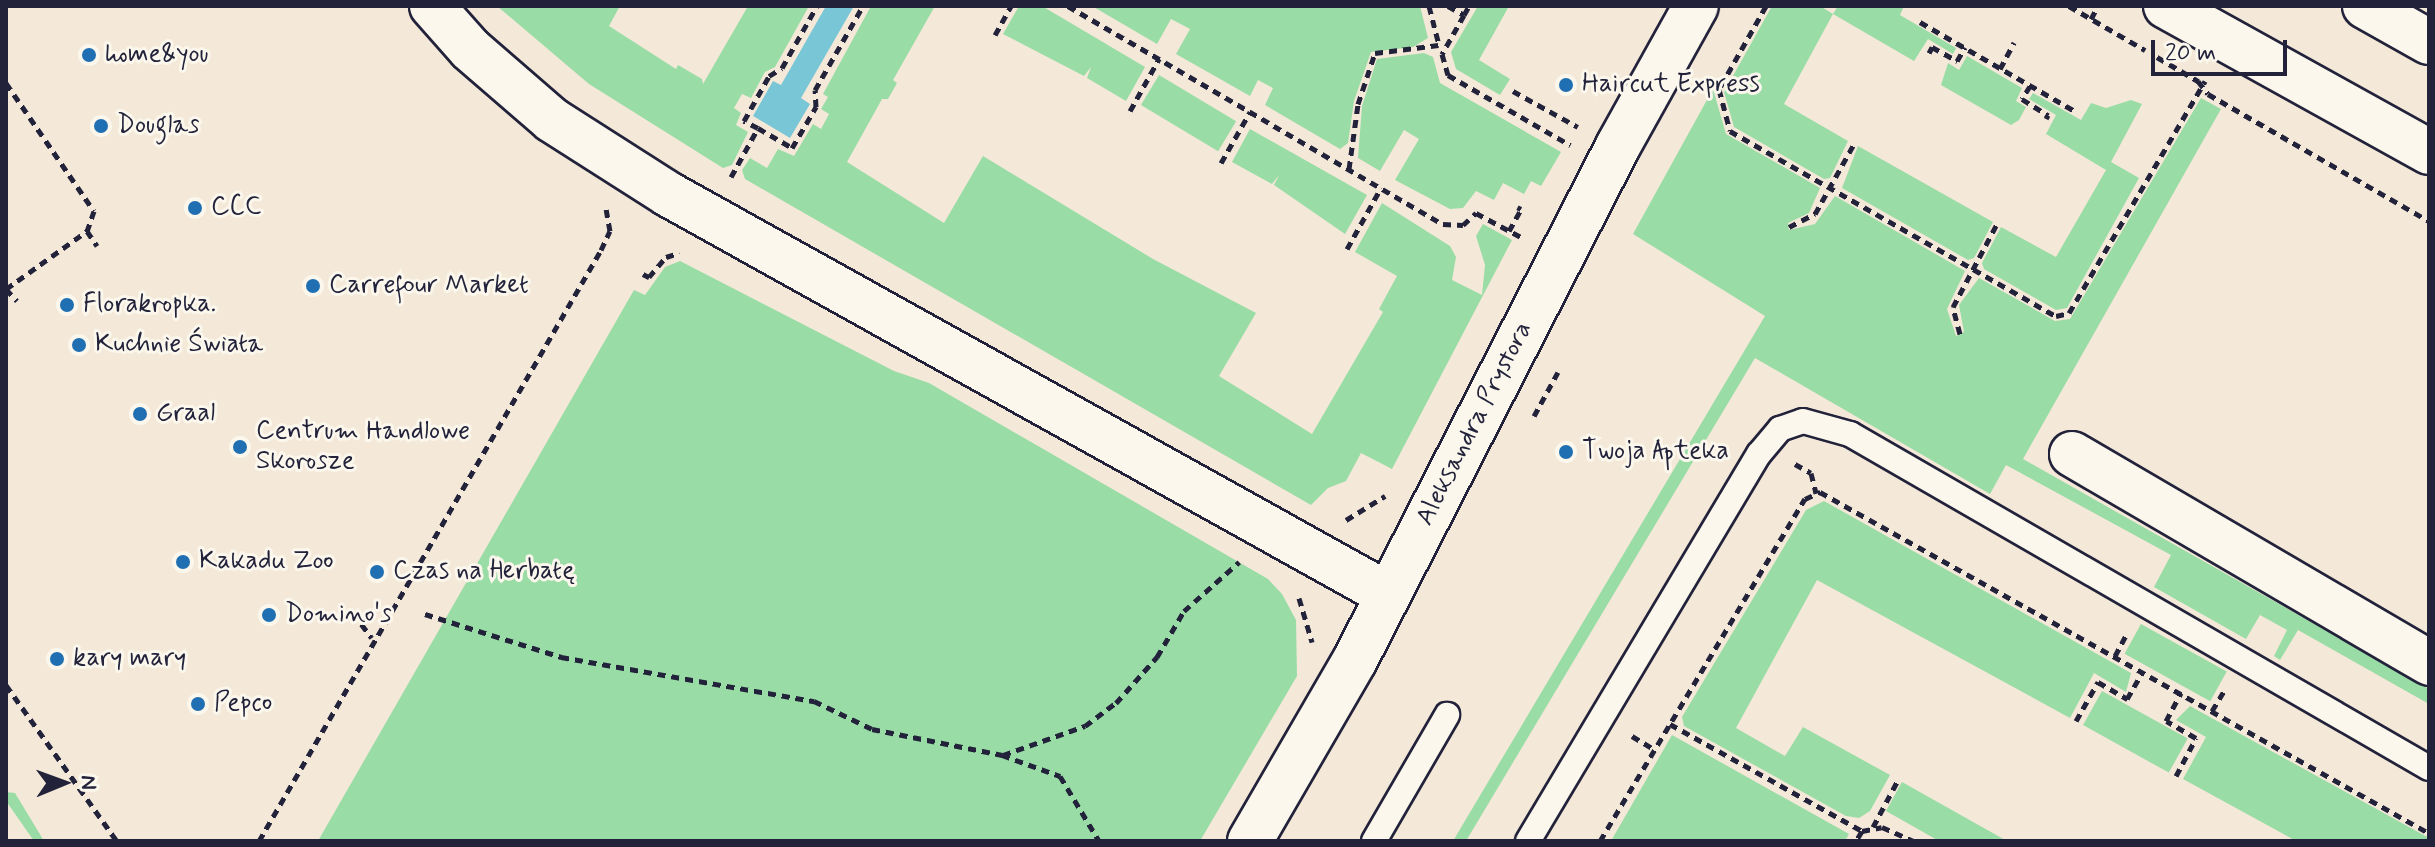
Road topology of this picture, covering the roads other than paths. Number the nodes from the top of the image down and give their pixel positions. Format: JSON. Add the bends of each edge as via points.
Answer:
{"nodes":[{"id":1,"x":432,"y":6,"type":"edge"},
{"id":2,"x":1696,"y":6,"type":"edge"},
{"id":3,"x":2166,"y":6,"type":"edge"},
{"id":4,"x":2365,"y":6,"type":"edge"},
{"id":5,"x":2429,"y":42,"type":"edge"},
{"id":6,"x":2429,"y":152,"type":"edge"},
{"id":7,"x":2072,"y":454,"type":"dead end"},
{"id":8,"x":1387,"y":594,"type":"junction"},
{"id":9,"x":2429,"y":663,"type":"edge"},
{"id":10,"x":1447,"y":715,"type":"dead end"},
{"id":11,"x":2429,"y":768,"type":"edge"},
{"id":12,"x":1250,"y":841,"type":"edge"},
{"id":13,"x":1374,"y":841,"type":"edge"},
{"id":14,"x":1528,"y":841,"type":"edge"}],
"edges":[{"from":1,"to":8,"type":"street","via":[[470,49],[552,120],[668,194]]},
{"from":2,"to":8,"type":"street","name":"Aleksandra Prystora"},
{"from":3,"to":6,"type":"street"},
{"from":4,"to":5,"type":"street"},
{"from":7,"to":9,"type":"street"},
{"from":8,"to":12,"type":"street","name":"Aleksandra Prystora"},
{"from":10,"to":13,"type":"lane"},
{"from":11,"to":14,"type":"lane","via":[[1850,434],[1803,421],[1780,429],[1759,454]]}]}
